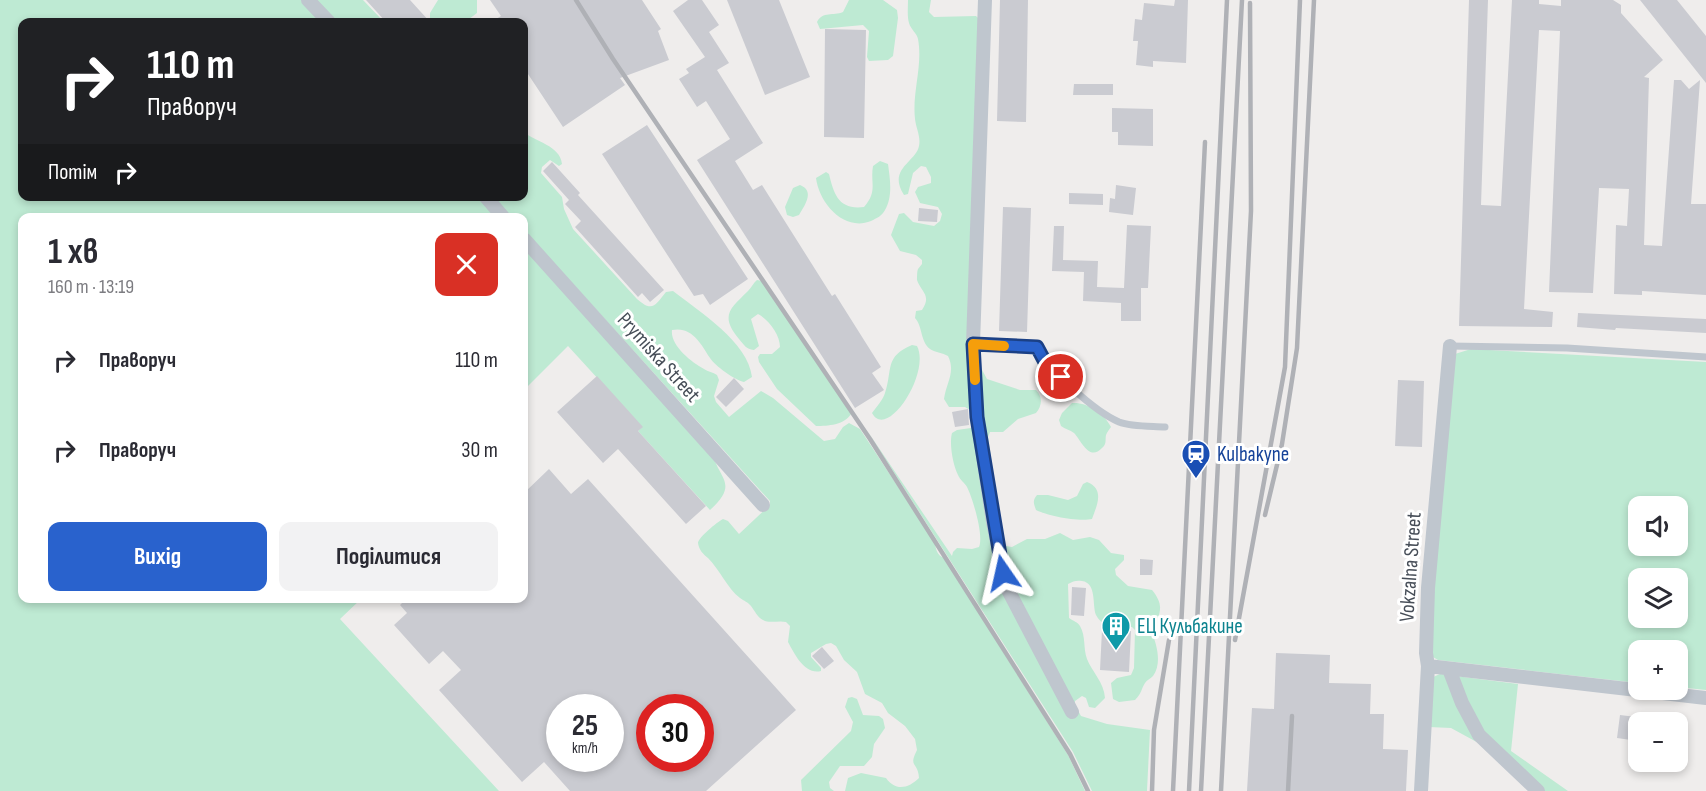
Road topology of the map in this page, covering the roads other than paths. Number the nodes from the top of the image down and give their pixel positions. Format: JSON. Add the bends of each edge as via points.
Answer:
{"nodes":[{"id":1,"x":308,"y":0,"type":"edge"},
{"id":2,"x":985,"y":0,"type":"edge"},
{"id":3,"x":325,"y":18,"type":"edge"},
{"id":4,"x":489,"y":201,"type":"edge"},
{"id":5,"x":500,"y":213,"type":"edge"},
{"id":6,"x":528,"y":243,"type":"edge"},
{"id":7,"x":973,"y":344,"type":"junction"},
{"id":8,"x":1450,"y":346,"type":"joint"},
{"id":9,"x":1706,"y":357,"type":"edge"},
{"id":10,"x":1165,"y":427,"type":"dead end"},
{"id":11,"x":763,"y":505,"type":"dead end"},
{"id":12,"x":1428,"y":666,"type":"junction"},
{"id":13,"x":1449,"y":669,"type":"junction"},
{"id":14,"x":1706,"y":698,"type":"edge"},
{"id":15,"x":1072,"y":712,"type":"dead end"},
{"id":16,"x":1421,"y":791,"type":"edge"},
{"id":17,"x":1538,"y":791,"type":"edge"}],
"edges":[{"from":1,"to":3,"type":"street"},
{"from":2,"to":7,"type":"street"},
{"from":4,"to":5,"type":"street"},
{"from":6,"to":11,"type":"street","name":"Prymiska Street"},
{"from":7,"to":10,"type":"lane","via":[[1037,347],[1045,362],[1094,406],[1120,423]]},
{"from":7,"to":15,"type":"street","via":[[977,417],[1006,586]]},
{"from":8,"to":9,"type":"lane","via":[[1567,348]]},
{"from":8,"to":12,"type":"street","name":"Vokzalna Street","via":[[1428,588]]},
{"from":12,"to":13,"type":"street"},
{"from":12,"to":16,"type":"street","name":"Vokzalna Street"},
{"from":13,"to":14,"type":"street"},
{"from":13,"to":17,"type":"street","via":[[1479,735]]}]}
